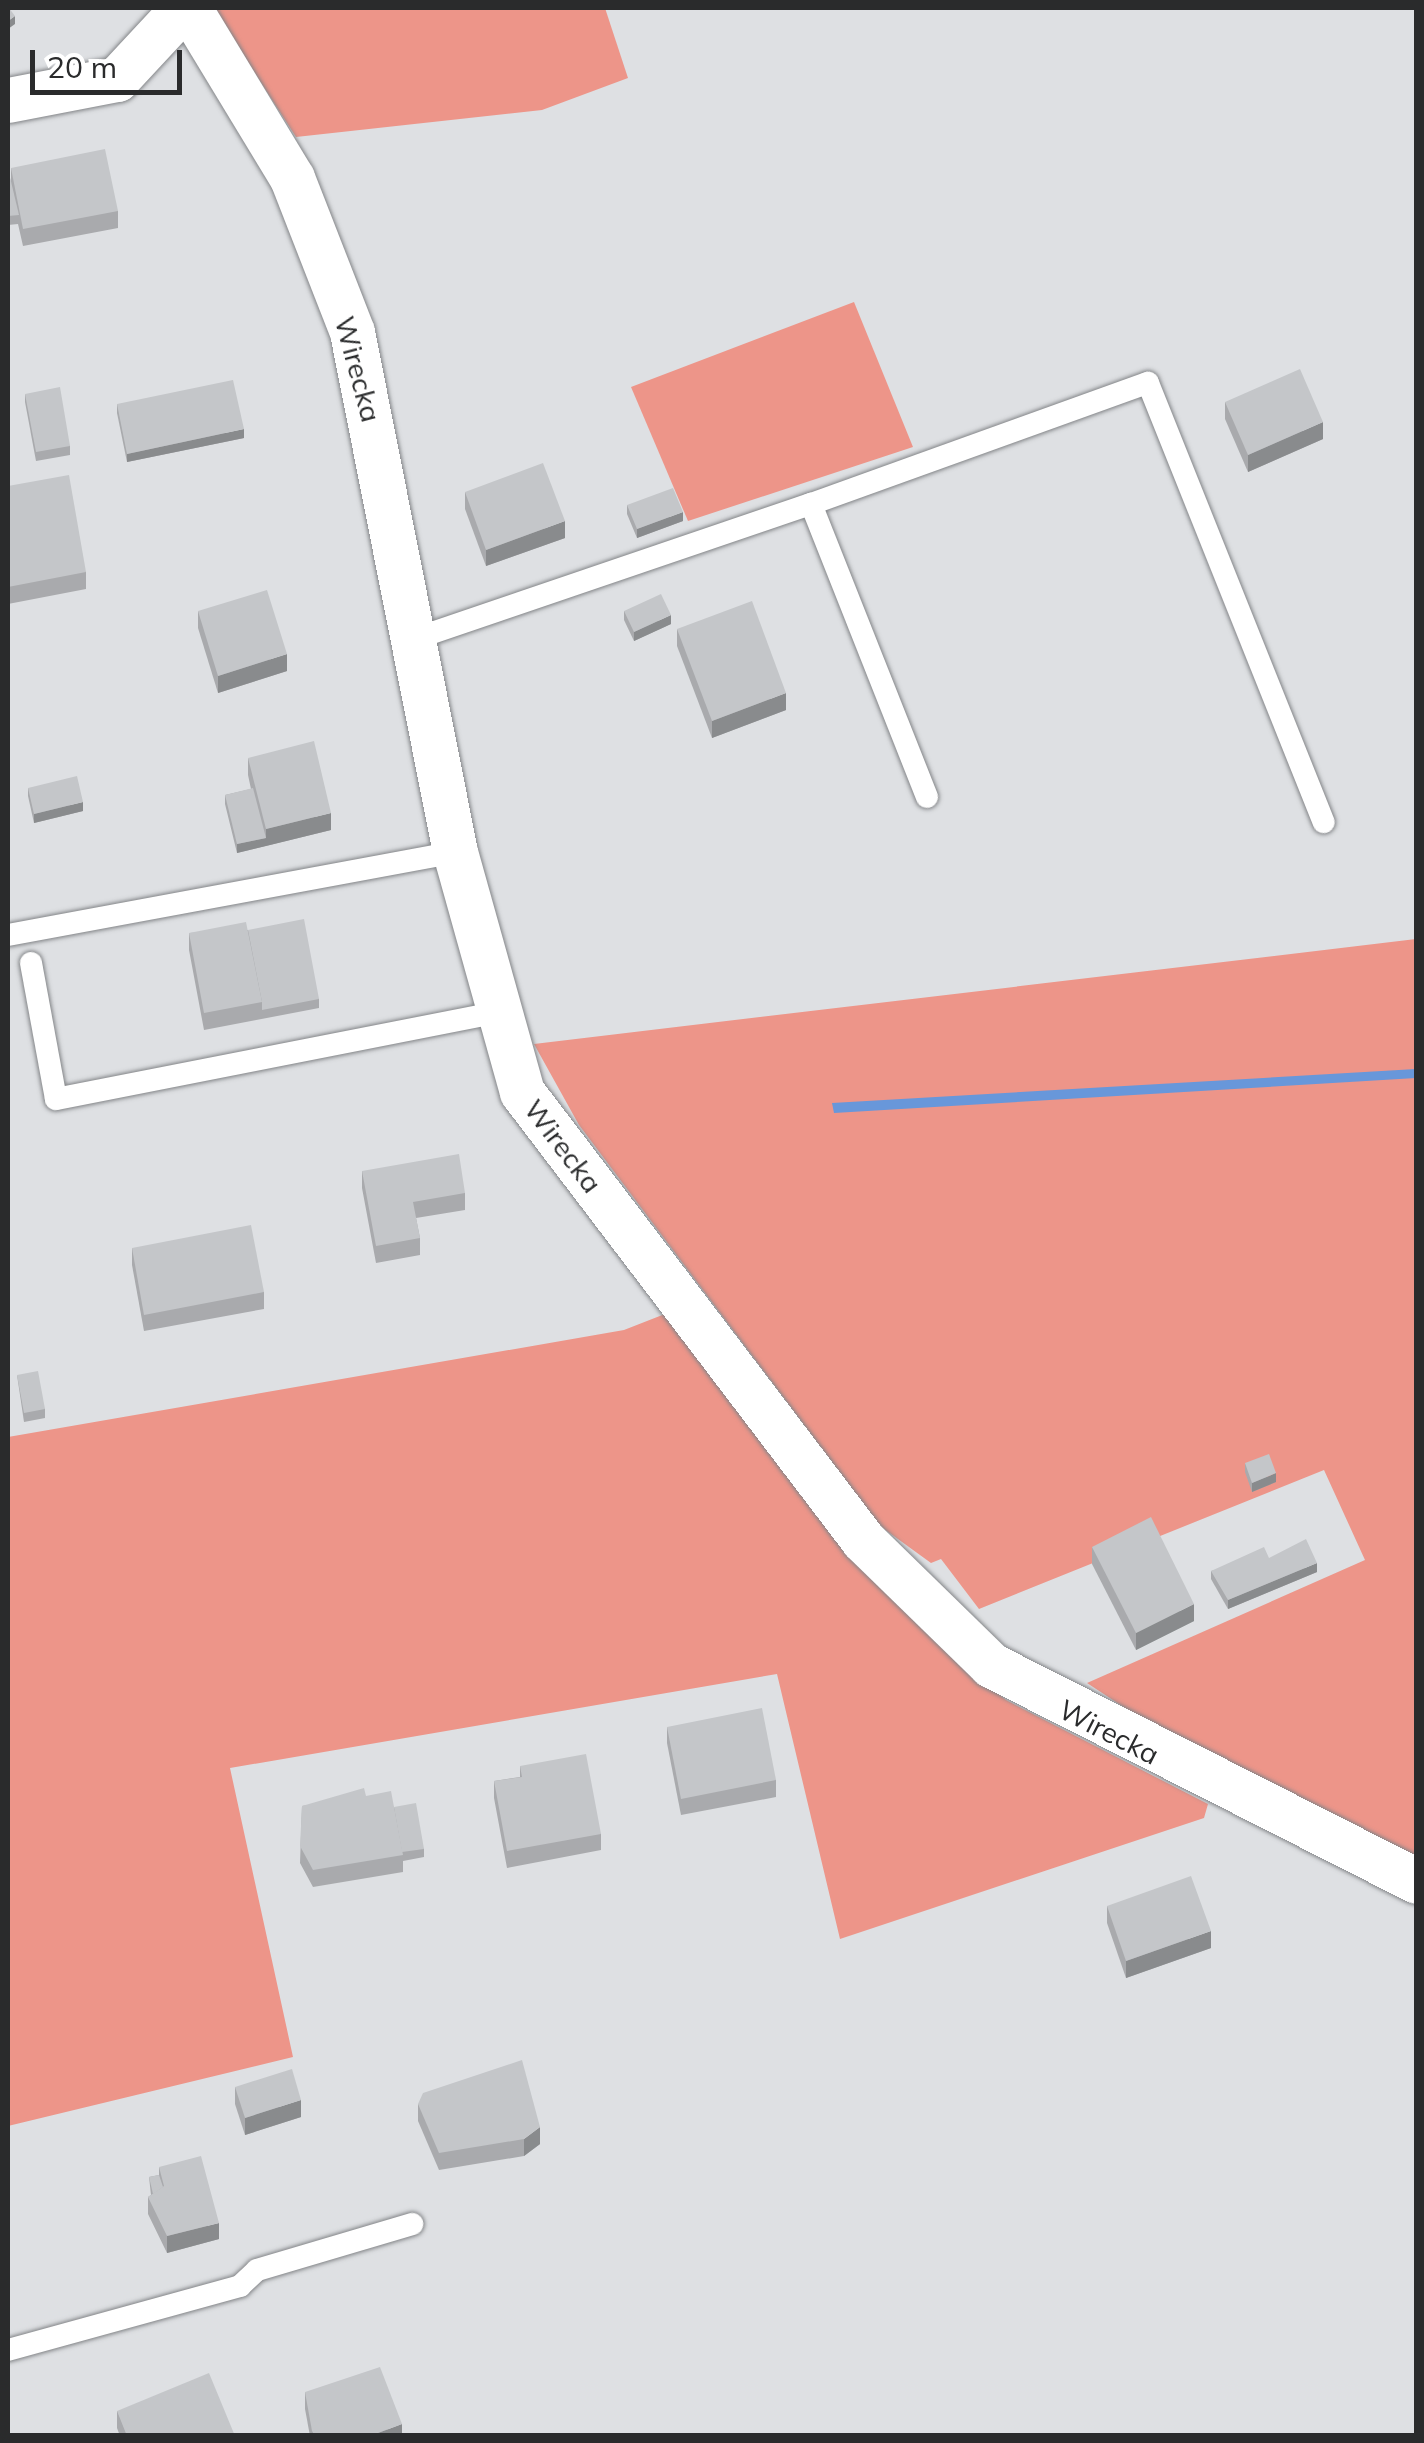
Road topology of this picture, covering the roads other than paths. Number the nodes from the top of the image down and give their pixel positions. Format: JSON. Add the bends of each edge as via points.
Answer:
{"nodes":[{"id":1,"x":186,"y":8,"type":"edge"},
{"id":2,"x":8,"y":100,"type":"edge"},
{"id":3,"x":811,"y":504,"type":"junction"},
{"id":4,"x":414,"y":639,"type":"junction"},
{"id":5,"x":927,"y":797,"type":"dead end"},
{"id":6,"x":1324,"y":822,"type":"dead end"},
{"id":7,"x":455,"y":852,"type":"junction"},
{"id":8,"x":8,"y":935,"type":"edge"},
{"id":9,"x":31,"y":962,"type":"dead end"},
{"id":10,"x":494,"y":1014,"type":"junction"},
{"id":11,"x":1416,"y":1881,"type":"edge"},
{"id":12,"x":412,"y":2224,"type":"dead end"},
{"id":13,"x":8,"y":2350,"type":"edge"}],
"edges":[{"from":1,"to":2,"type":"street","via":[[117,78]]},
{"from":1,"to":4,"type":"street","name":"Wirecka","via":[[292,178],[352,332]]},
{"from":3,"to":4,"type":"lane"},
{"from":3,"to":5,"type":"lane"},
{"from":3,"to":6,"type":"lane","via":[[1148,383]]},
{"from":4,"to":7,"type":"street","name":"Wirecka"},
{"from":7,"to":8,"type":"lane"},
{"from":7,"to":10,"type":"street","name":"Wirecka"},
{"from":9,"to":10,"type":"lane","via":[[56,1099]]},
{"from":10,"to":11,"type":"street","name":"Wirecka","via":[[522,1092],[557,1140],[863,1540],[949,1627],[1054,1704]]},
{"from":12,"to":13,"type":"lane","via":[[257,2270],[240,2286]]}]}
